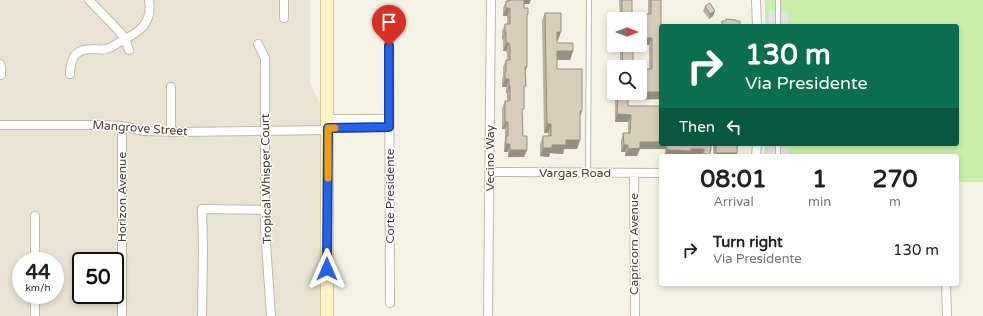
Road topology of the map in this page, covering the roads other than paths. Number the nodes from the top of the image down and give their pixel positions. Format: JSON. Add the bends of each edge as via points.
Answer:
{"nodes":[{"id":1,"x":89,"y":0,"type":"edge"},
{"id":2,"x":149,"y":0,"type":"edge"},
{"id":3,"x":284,"y":0,"type":"edge"},
{"id":4,"x":327,"y":0,"type":"edge"},
{"id":5,"x":491,"y":0,"type":"edge"},
{"id":6,"x":589,"y":0,"type":"edge"},
{"id":7,"x":756,"y":0,"type":"edge"},
{"id":8,"x":778,"y":0,"type":"edge"},
{"id":9,"x":389,"y":16,"type":"dead end"},
{"id":10,"x":284,"y":18,"type":"dead end"},
{"id":11,"x":757,"y":24,"type":"edge"},
{"id":12,"x":778,"y":24,"type":"edge"},
{"id":13,"x":125,"y":39,"type":"junction"},
{"id":14,"x":258,"y":44,"type":"dead end"},
{"id":15,"x":129,"y":50,"type":"dead end"},
{"id":16,"x":0,"y":64,"type":"edge"},
{"id":17,"x":70,"y":74,"type":"dead end"},
{"id":18,"x":1,"y":75,"type":"dead end"},
{"id":19,"x":171,"y":87,"type":"dead end"},
{"id":20,"x":389,"y":123,"type":"junction"},
{"id":21,"x":0,"y":125,"type":"edge"},
{"id":22,"x":328,"y":125,"type":"junction"},
{"id":23,"x":122,"y":126,"type":"junction"},
{"id":24,"x":265,"y":130,"type":"junction"},
{"id":25,"x":171,"y":131,"type":"junction"},
{"id":26,"x":490,"y":172,"type":"junction"},
{"id":27,"x":588,"y":173,"type":"junction"},
{"id":28,"x":634,"y":173,"type":"junction"},
{"id":29,"x":659,"y":173,"type":"edge"},
{"id":30,"x":265,"y":210,"type":"junction"},
{"id":31,"x":35,"y":216,"type":"dead end"},
{"id":32,"x":35,"y":252,"type":"edge"},
{"id":33,"x":946,"y":286,"type":"edge"},
{"id":34,"x":390,"y":303,"type":"dead end"},
{"id":35,"x":35,"y":304,"type":"edge"},
{"id":36,"x":35,"y":316,"type":"edge"},
{"id":37,"x":122,"y":316,"type":"edge"},
{"id":38,"x":202,"y":316,"type":"edge"},
{"id":39,"x":271,"y":316,"type":"edge"},
{"id":40,"x":327,"y":316,"type":"edge"},
{"id":41,"x":488,"y":316,"type":"edge"},
{"id":42,"x":635,"y":316,"type":"edge"},
{"id":43,"x":947,"y":316,"type":"edge"}],
"edges":[{"from":1,"to":13,"type":"street"},
{"from":2,"to":13,"type":"street","via":[[147,22]]},
{"from":3,"to":10,"type":"street"},
{"from":4,"to":22,"type":"main road"},
{"from":5,"to":26,"type":"street","name":"Vecino Way"},
{"from":6,"to":27,"type":"lane"},
{"from":7,"to":11,"type":"street"},
{"from":8,"to":12,"type":"lane"},
{"from":9,"to":20,"type":"street","name":"Corte Presidente"},
{"from":13,"to":15,"type":"street"},
{"from":13,"to":17,"type":"street","via":[[106,49],[85,49],[75,54]]},
{"from":14,"to":24,"type":"street","name":"Tropical Whisper Court","via":[[265,58]]},
{"from":16,"to":18,"type":"street"},
{"from":19,"to":25,"type":"street"},
{"from":20,"to":22,"type":"street","name":"Mangrove Street"},
{"from":20,"to":34,"type":"street","name":"Corte Presidente"},
{"from":21,"to":23,"type":"street","name":"Mangrove Street"},
{"from":22,"to":24,"type":"street","name":"Mangrove Street"},
{"from":22,"to":40,"type":"main road"},
{"from":23,"to":25,"type":"street","name":"Mangrove Street","via":[[144,131]]},
{"from":23,"to":37,"type":"street","name":"Horizon Avenue"},
{"from":24,"to":25,"type":"street","name":"Mangrove Street"},
{"from":24,"to":30,"type":"street","name":"Tropical Whisper Court"},
{"from":26,"to":27,"type":"street","name":"Vargas Road"},
{"from":26,"to":41,"type":"street","name":"Vecino Way"},
{"from":27,"to":28,"type":"street","name":"Vargas Road"},
{"from":28,"to":29,"type":"street","name":"Vargas Road"},
{"from":28,"to":42,"type":"street","name":"Capricorn Avenue"},
{"from":30,"to":38,"type":"street","via":[[202,209]]},
{"from":30,"to":39,"type":"street","name":"Tropical Whisper Court"},
{"from":31,"to":32,"type":"street"},
{"from":33,"to":43,"type":"street"},
{"from":35,"to":36,"type":"street"}]}
